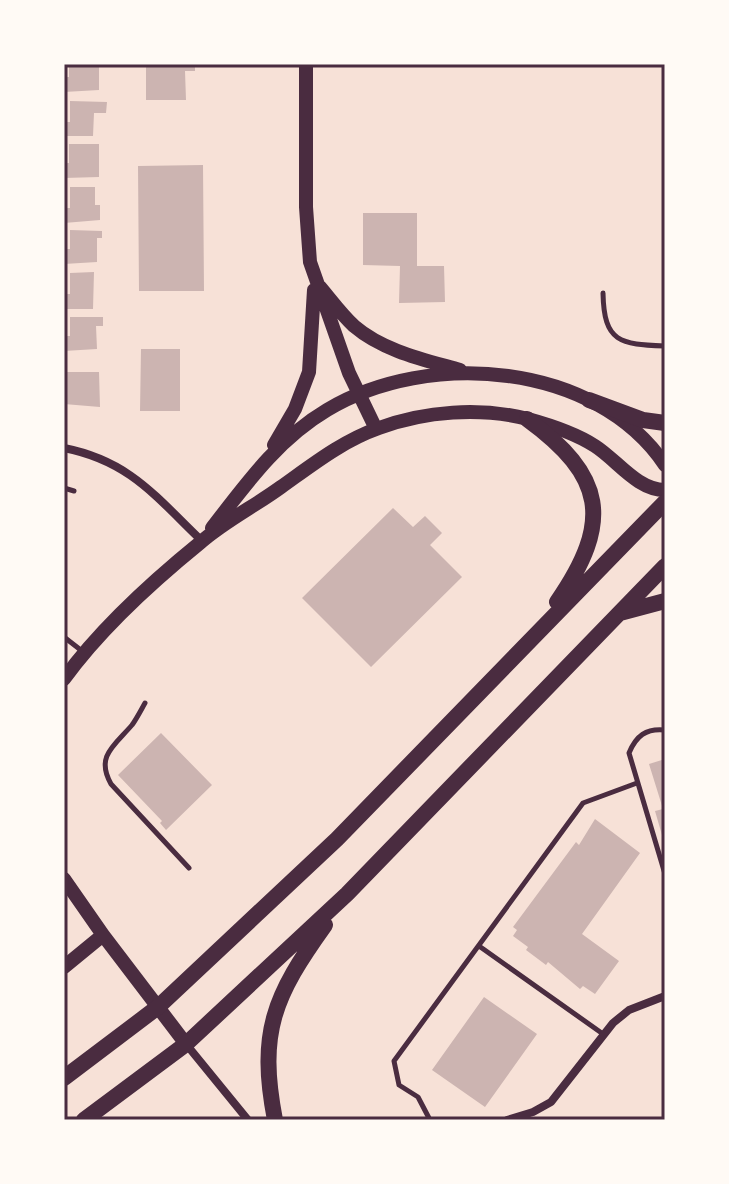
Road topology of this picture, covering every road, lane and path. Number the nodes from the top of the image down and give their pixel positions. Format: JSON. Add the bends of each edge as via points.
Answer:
{"nodes":[{"id":1,"x":306,"y":64,"type":"edge"},
{"id":2,"x":315,"y":281,"type":"junction"},
{"id":3,"x":603,"y":293,"type":"dead end"},
{"id":4,"x":665,"y":346,"type":"edge"},
{"id":5,"x":476,"y":374,"type":"junction"},
{"id":6,"x":359,"y":395,"type":"junction"},
{"id":7,"x":589,"y":400,"type":"junction"},
{"id":8,"x":527,"y":419,"type":"junction"},
{"id":9,"x":665,"y":423,"type":"edge"},
{"id":10,"x":376,"y":429,"type":"junction"},
{"id":11,"x":64,"y":448,"type":"edge"},
{"id":12,"x":665,"y":465,"type":"edge"},
{"id":13,"x":261,"y":466,"type":"junction"},
{"id":14,"x":64,"y":488,"type":"edge"},
{"id":15,"x":665,"y":490,"type":"edge"},
{"id":16,"x":74,"y":491,"type":"dead end"},
{"id":17,"x":665,"y":502,"type":"edge"},
{"id":18,"x":202,"y":541,"type":"junction"},
{"id":19,"x":665,"y":566,"type":"edge"},
{"id":20,"x":665,"y":601,"type":"edge"},
{"id":21,"x":618,"y":613,"type":"junction"},
{"id":22,"x":64,"y":637,"type":"edge"},
{"id":23,"x":531,"y":638,"type":"junction"},
{"id":24,"x":83,"y":652,"type":"junction"},
{"id":25,"x":64,"y":679,"type":"edge"},
{"id":26,"x":145,"y":703,"type":"dead end"},
{"id":27,"x":665,"y":730,"type":"edge"},
{"id":28,"x":637,"y":783,"type":"junction"},
{"id":29,"x":189,"y":868,"type":"dead end"},
{"id":30,"x":665,"y":874,"type":"edge"},
{"id":31,"x":64,"y":879,"type":"edge"},
{"id":32,"x":347,"y":894,"type":"junction"},
{"id":33,"x":103,"y":935,"type":"junction"},
{"id":34,"x":479,"y":946,"type":"junction"},
{"id":35,"x":64,"y":967,"type":"edge"},
{"id":36,"x":665,"y":996,"type":"edge"},
{"id":37,"x":158,"y":1007,"type":"junction"},
{"id":38,"x":603,"y":1034,"type":"junction"},
{"id":39,"x":186,"y":1044,"type":"junction"},
{"id":40,"x":64,"y":1078,"type":"edge"},
{"id":41,"x":84,"y":1120,"type":"edge"},
{"id":42,"x":248,"y":1120,"type":"edge"},
{"id":43,"x":275,"y":1120,"type":"edge"},
{"id":44,"x":430,"y":1120,"type":"edge"},
{"id":45,"x":507,"y":1120,"type":"edge"}],
"edges":[{"from":1,"to":2,"type":"street","via":[[306,207]]},
{"from":2,"to":5,"type":"street","via":[[371,338]]},
{"from":2,"to":6,"type":"street"},
{"from":2,"to":13,"type":"street","via":[[309,372],[295,409]]},
{"from":3,"to":4,"type":"lane","via":[[603,318],[611,334],[630,345]]},
{"from":5,"to":6,"type":"street","via":[[418,377]]},
{"from":5,"to":7,"type":"street","via":[[536,380]]},
{"from":6,"to":10,"type":"street"},
{"from":6,"to":13,"type":"street","via":[[301,428]]},
{"from":7,"to":9,"type":"main road"},
{"from":7,"to":12,"type":"street","via":[[621,420]]},
{"from":8,"to":10,"type":"street","via":[[452,413]]},
{"from":8,"to":15,"type":"street","via":[[595,446],[639,482]]},
{"from":8,"to":23,"type":"main road","via":[[576,462],[588,483],[593,511],[582,559]]},
{"from":10,"to":18,"type":"street","via":[[314,462]]},
{"from":11,"to":18,"type":"street","via":[[101,457],[131,474]]},
{"from":13,"to":18,"type":"street"},
{"from":14,"to":16,"type":"lane"},
{"from":17,"to":23,"type":"main road"},
{"from":18,"to":24,"type":"street"},
{"from":19,"to":21,"type":"main road"},
{"from":20,"to":21,"type":"main road"},
{"from":21,"to":32,"type":"main road"},
{"from":22,"to":24,"type":"lane"},
{"from":23,"to":37,"type":"main road","via":[[337,839]]},
{"from":24,"to":25,"type":"street"},
{"from":26,"to":29,"type":"lane","via":[[111,748],[105,774]]},
{"from":27,"to":28,"type":"lane","via":[[654,729],[634,741],[629,753]]},
{"from":28,"to":30,"type":"lane"},
{"from":28,"to":34,"type":"lane","via":[[583,803]]},
{"from":31,"to":33,"type":"street"},
{"from":32,"to":39,"type":"main road"},
{"from":32,"to":43,"type":"main road","via":[[301,959],[275,1009],[267,1053]]},
{"from":33,"to":35,"type":"street"},
{"from":33,"to":37,"type":"street"},
{"from":34,"to":38,"type":"lane"},
{"from":34,"to":44,"type":"lane","via":[[394,1061],[399,1085],[418,1097]]},
{"from":36,"to":38,"type":"street","via":[[629,1010]]},
{"from":37,"to":39,"type":"street"},
{"from":37,"to":40,"type":"main road"},
{"from":38,"to":45,"type":"street","via":[[551,1102]]},
{"from":39,"to":41,"type":"main road"},
{"from":39,"to":42,"type":"street"}]}
